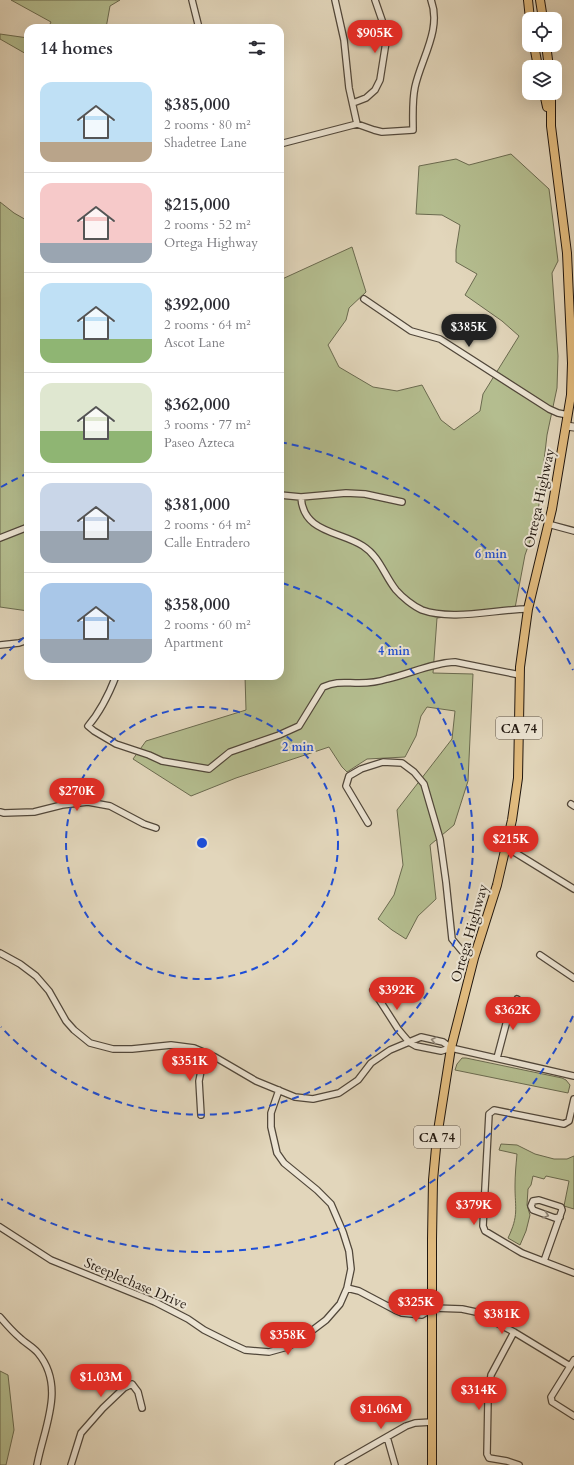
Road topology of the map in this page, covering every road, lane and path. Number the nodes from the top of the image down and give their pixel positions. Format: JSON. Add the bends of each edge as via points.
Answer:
{"nodes":[{"id":1,"x":192,"y":0,"type":"edge"},
{"id":2,"x":335,"y":0,"type":"edge"},
{"id":3,"x":375,"y":0,"type":"edge"},
{"id":4,"x":431,"y":0,"type":"edge"},
{"id":5,"x":528,"y":0,"type":"edge"},
{"id":6,"x":540,"y":0,"type":"edge"},
{"id":7,"x":529,"y":12,"type":"edge"},
{"id":8,"x":542,"y":12,"type":"edge"},
{"id":9,"x":198,"y":24,"type":"edge"},
{"id":10,"x":545,"y":100,"type":"edge"},
{"id":11,"x":551,"y":100,"type":"edge"},
{"id":12,"x":353,"y":103,"type":"junction"},
{"id":13,"x":358,"y":124,"type":"junction"},
{"id":14,"x":551,"y":126,"type":"junction"},
{"id":15,"x":284,"y":143,"type":"edge"},
{"id":16,"x":364,"y":299,"type":"dead end"},
{"id":17,"x":568,"y":415,"type":"junction"},
{"id":18,"x":570,"y":426,"type":"edge"},
{"id":19,"x":284,"y":495,"type":"edge"},
{"id":20,"x":301,"y":497,"type":"junction"},
{"id":21,"x":402,"y":502,"type":"dead end"},
{"id":22,"x":548,"y":524,"type":"junction"},
{"id":23,"x":24,"y":529,"type":"edge"},
{"id":24,"x":574,"y":531,"type":"edge"},
{"id":25,"x":0,"y":538,"type":"edge"},
{"id":26,"x":528,"y":609,"type":"junction"},
{"id":27,"x":24,"y":641,"type":"edge"},
{"id":28,"x":0,"y":645,"type":"edge"},
{"id":29,"x":520,"y":675,"type":"junction"},
{"id":30,"x":114,"y":680,"type":"edge"},
{"id":31,"x":0,"y":812,"type":"edge"},
{"id":32,"x":368,"y":822,"type":"dead end"},
{"id":33,"x":156,"y":828,"type":"dead end"},
{"id":34,"x":506,"y":847,"type":"junction"},
{"id":35,"x":574,"y":889,"type":"edge"},
{"id":36,"x":0,"y":953,"type":"edge"},
{"id":37,"x":540,"y":955,"type":"dead end"},
{"id":38,"x":474,"y":958,"type":"junction"},
{"id":39,"x":574,"y":978,"type":"edge"},
{"id":40,"x":373,"y":990,"type":"dead end"},
{"id":41,"x":517,"y":999,"type":"dead end"},
{"id":42,"x":409,"y":1042,"type":"junction"},
{"id":43,"x":451,"y":1048,"type":"junction"},
{"id":44,"x":207,"y":1053,"type":"junction"},
{"id":45,"x":497,"y":1058,"type":"junction"},
{"id":46,"x":574,"y":1076,"type":"edge"},
{"id":47,"x":279,"y":1090,"type":"junction"},
{"id":48,"x":574,"y":1099,"type":"edge"},
{"id":49,"x":201,"y":1115,"type":"dead end"},
{"id":50,"x":560,"y":1217,"type":"junction"},
{"id":51,"x":0,"y":1227,"type":"edge"},
{"id":52,"x":544,"y":1261,"type":"junction"},
{"id":53,"x":574,"y":1272,"type":"edge"},
{"id":54,"x":347,"y":1288,"type":"junction"},
{"id":55,"x":403,"y":1304,"type":"junction"},
{"id":56,"x":388,"y":1306,"type":"junction"},
{"id":57,"x":433,"y":1308,"type":"junction"},
{"id":58,"x":402,"y":1313,"type":"junction"},
{"id":59,"x":0,"y":1317,"type":"edge"},
{"id":60,"x":514,"y":1332,"type":"junction"},
{"id":61,"x":574,"y":1360,"type":"edge"},
{"id":62,"x":570,"y":1366,"type":"junction"},
{"id":63,"x":142,"y":1408,"type":"dead end"},
{"id":64,"x":574,"y":1416,"type":"edge"},
{"id":65,"x":432,"y":1422,"type":"junction"},
{"id":66,"x":387,"y":1437,"type":"junction"},
{"id":67,"x":345,"y":1463,"type":"edge"},
{"id":68,"x":37,"y":1465,"type":"edge"},
{"id":69,"x":71,"y":1465,"type":"edge"},
{"id":70,"x":338,"y":1465,"type":"edge"},
{"id":71,"x":395,"y":1465,"type":"edge"},
{"id":72,"x":432,"y":1465,"type":"edge"},
{"id":73,"x":519,"y":1465,"type":"edge"}],
"edges":[{"from":1,"to":9,"type":"street"},
{"from":2,"to":12,"type":"street","via":[[344,40],[348,88]]},
{"from":3,"to":12,"type":"street","via":[[384,26],[386,42],[380,80],[375,90],[366,98]]},
{"from":4,"to":13,"type":"street","via":[[434,12],[433,26],[414,88],[413,130],[382,132]]},
{"from":5,"to":7,"type":"main road"},
{"from":6,"to":8,"type":"main road"},
{"from":10,"to":14,"type":"main road","name":"Ortega Highway","number":"CA 74"},
{"from":11,"to":14,"type":"main road","name":"Ortega Highway","number":"CA 74"},
{"from":12,"to":13,"type":"street"},
{"from":13,"to":15,"type":"street"},
{"from":14,"to":17,"type":"main road","name":"Ortega Highway","number":"CA 74","via":[[563,212],[569,289],[572,363]]},
{"from":16,"to":17,"type":"street","via":[[411,331],[440,339],[549,409],[558,414]]},
{"from":17,"to":18,"type":"main road","name":"Ortega Highway","number":"CA 74"},
{"from":18,"to":22,"type":"main road","name":"Ortega Highway","number":"CA 74"},
{"from":19,"to":20,"type":"street"},
{"from":20,"to":21,"type":"street","via":[[346,493],[365,494]]},
{"from":20,"to":26,"type":"street","via":[[301,506],[308,518],[324,530],[364,546],[378,561],[396,590],[422,609],[441,614]]},
{"from":22,"to":24,"type":"street"},
{"from":22,"to":26,"type":"main road","name":"Ortega Highway","number":"CA 74"},
{"from":23,"to":25,"type":"street"},
{"from":26,"to":29,"type":"main road","name":"Ortega Highway","number":"CA 74"},
{"from":27,"to":28,"type":"street"},
{"from":29,"to":30,"type":"street","via":[[455,662],[434,665],[386,679],[329,684],[323,687],[299,726],[230,752],[209,769],[162,761],[149,754],[116,744],[88,726],[96,717]]},
{"from":29,"to":34,"type":"main road","name":"Ortega Highway","number":"CA 74","via":[[518,778]]},
{"from":31,"to":33,"type":"street","via":[[34,812],[62,804],[88,802],[110,806]]},
{"from":32,"to":38,"type":"street","via":[[346,786],[349,776],[383,762],[402,763],[424,784],[440,839],[452,939],[462,951]]},
{"from":34,"to":35,"type":"street"},
{"from":34,"to":38,"type":"main road","name":"Ortega Highway","number":"CA 74"},
{"from":36,"to":44,"type":"street","via":[[36,976],[49,991],[66,1021],[90,1043],[113,1049],[170,1045],[194,1048]]},
{"from":37,"to":39,"type":"street"},
{"from":38,"to":43,"type":"main road","name":"Ortega Highway","number":"CA 74"},
{"from":40,"to":42,"type":"street"},
{"from":41,"to":45,"type":"street","via":[[506,1024]]},
{"from":42,"to":43,"type":"street","via":[[441,1051]]},
{"from":43,"to":42,"type":"street","one_way":true,"via":[[444,1042],[421,1037]]},
{"from":42,"to":47,"type":"street","via":[[390,1050],[371,1063],[358,1080],[339,1093],[313,1099],[296,1097]]},
{"from":43,"to":45,"type":"street"},
{"from":43,"to":57,"type":"main road","name":"Ortega Highway","number":"CA 74","via":[[433,1180]]},
{"from":44,"to":47,"type":"street","via":[[256,1081]]},
{"from":44,"to":49,"type":"street","via":[[199,1081]]},
{"from":45,"to":46,"type":"street"},
{"from":47,"to":54,"type":"street","name":"Steeplechase Drive","via":[[271,1113],[271,1127],[277,1153],[288,1167],[331,1204],[349,1251]]},
{"from":48,"to":52,"type":"street","via":[[569,1121],[564,1124],[494,1110],[489,1114],[483,1226],[485,1231],[522,1253]]},
{"from":50,"to":50,"type":"street","one_way":true,"via":[[560,1207],[539,1200],[533,1201],[532,1210],[554,1218]]},
{"from":50,"to":52,"type":"street"},
{"from":51,"to":54,"type":"street","name":"Steeplechase Drive","via":[[51,1260],[155,1302],[245,1350],[269,1352],[297,1342],[326,1320],[340,1304]]},
{"from":52,"to":53,"type":"street"},
{"from":54,"to":56,"type":"street","via":[[359,1291]]},
{"from":55,"to":56,"type":"street"},
{"from":55,"to":57,"type":"street"},
{"from":55,"to":58,"type":"street"},
{"from":56,"to":58,"type":"street"},
{"from":57,"to":58,"type":"street","via":[[422,1314]]},
{"from":57,"to":60,"type":"street","via":[[476,1312]]},
{"from":57,"to":65,"type":"main road","name":"Ortega Highway","number":"CA 74"},
{"from":59,"to":68,"type":"street","via":[[37,1352],[51,1377],[53,1396]]},
{"from":60,"to":62,"type":"street"},
{"from":60,"to":73,"type":"street","via":[[491,1375],[487,1454],[489,1458]]},
{"from":61,"to":62,"type":"street"},
{"from":62,"to":64,"type":"street","via":[[551,1397],[552,1402]]},
{"from":63,"to":69,"type":"street","via":[[138,1392],[132,1384],[124,1388],[81,1433]]},
{"from":65,"to":66,"type":"street","via":[[411,1425]]},
{"from":65,"to":72,"type":"main road","name":"Ortega Highway","number":"CA 74"},
{"from":66,"to":67,"type":"street"},
{"from":66,"to":71,"type":"street"},
{"from":67,"to":70,"type":"street"}]}
